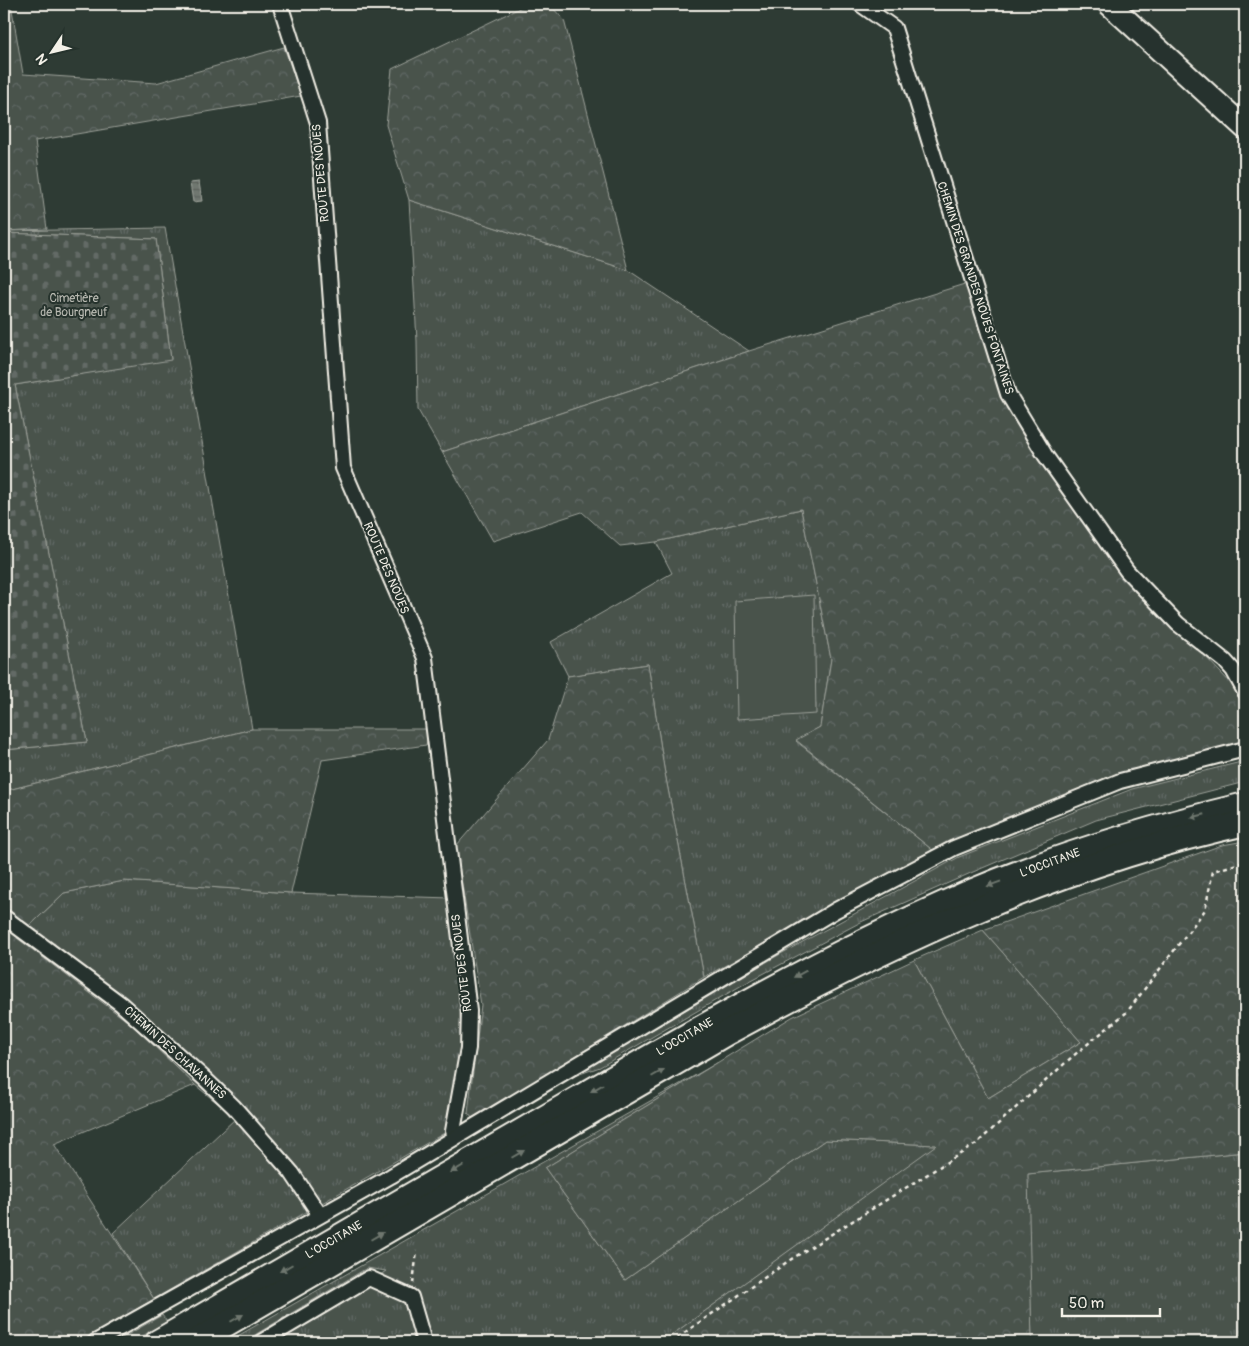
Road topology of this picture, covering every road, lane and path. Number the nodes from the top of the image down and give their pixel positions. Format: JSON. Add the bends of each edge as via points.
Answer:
{"nodes":[{"id":1,"x":280,"y":4,"type":"edge"},
{"id":2,"x":860,"y":4,"type":"edge"},
{"id":3,"x":1109,"y":4,"type":"edge"},
{"id":4,"x":1245,"y":128,"type":"edge"},
{"id":5,"x":1245,"y":692,"type":"edge"},
{"id":6,"x":1245,"y":749,"type":"edge"},
{"id":7,"x":1245,"y":805,"type":"edge"},
{"id":8,"x":1245,"y":823,"type":"edge"},
{"id":9,"x":1245,"y":868,"type":"edge"},
{"id":10,"x":4,"y":917,"type":"edge"},
{"id":11,"x":456,"y":1135,"type":"junction"},
{"id":12,"x":320,"y":1215,"type":"junction"},
{"id":13,"x":416,"y":1251,"type":"dead end"},
{"id":14,"x":412,"y":1297,"type":"junction"},
{"id":15,"x":95,"y":1342,"type":"edge"},
{"id":16,"x":158,"y":1342,"type":"edge"},
{"id":17,"x":195,"y":1342,"type":"edge"},
{"id":18,"x":261,"y":1342,"type":"edge"},
{"id":19,"x":424,"y":1342,"type":"edge"},
{"id":20,"x":671,"y":1342,"type":"edge"}],
"edges":[{"from":1,"to":11,"type":"street","name":"ROUTE DES NOUES","via":[[318,123],[343,468],[425,658],[468,1011],[468,1048],[453,1131]]},
{"from":2,"to":5,"type":"street","name":"CHEMIN DES GRANDES NOUES FONTAINES","via":[[894,28],[1008,394],[1045,455],[1127,571],[1178,624],[1225,661]]},
{"from":3,"to":4,"type":"main road"},
{"from":6,"to":11,"type":"street","via":[[1120,780],[954,848],[836,910]]},
{"from":7,"to":16,"type":"highway","name":"L'OCCITANE","one_way":true,"via":[[1190,818],[1078,853],[968,894],[843,951],[735,1008]]},
{"from":17,"to":8,"type":"highway","name":"L'OCCITANE","one_way":true,"via":[[808,988],[986,907],[1148,850]]},
{"from":9,"to":20,"type":"path","via":[[1241,863],[1213,871],[1205,910],[1127,1012],[976,1144],[790,1260]]},
{"from":10,"to":12,"type":"street","name":"CHEMIN DES CHAVANNES","via":[[121,1004],[205,1079],[292,1173]]},
{"from":11,"to":12,"type":"street"},
{"from":12,"to":15,"type":"street"},
{"from":13,"to":14,"type":"path"},
{"from":14,"to":18,"type":"street","via":[[369,1278]]},
{"from":14,"to":19,"type":"street"}]}
